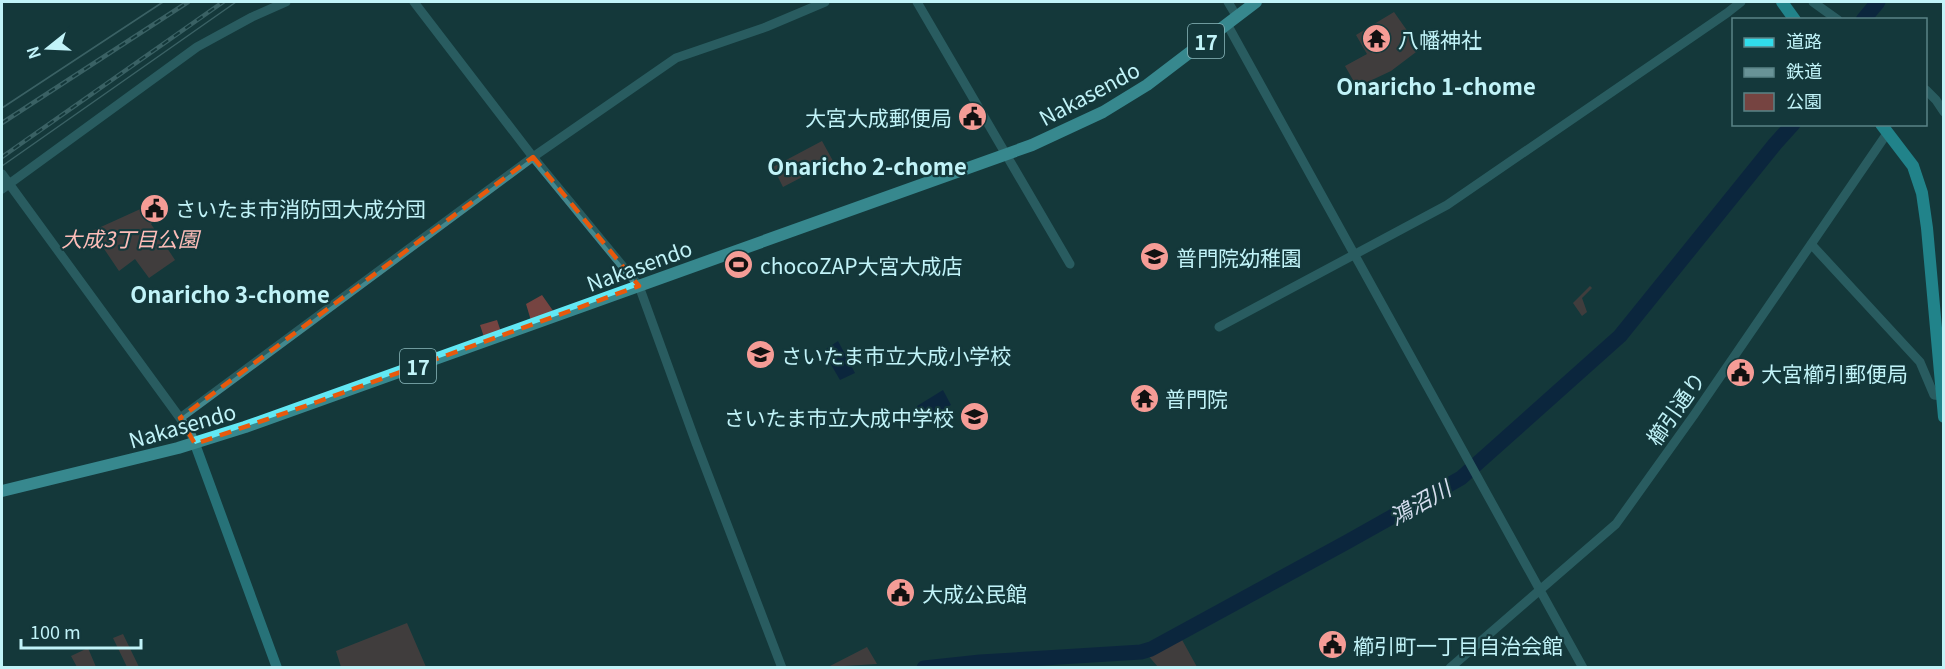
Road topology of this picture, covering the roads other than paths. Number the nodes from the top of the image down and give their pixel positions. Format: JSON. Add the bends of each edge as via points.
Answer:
{"nodes":[{"id":1,"x":286,"y":2,"type":"edge"},
{"id":2,"x":414,"y":2,"type":"edge"},
{"id":3,"x":825,"y":2,"type":"edge"},
{"id":4,"x":917,"y":2,"type":"edge"},
{"id":5,"x":1228,"y":2,"type":"edge"},
{"id":6,"x":1256,"y":2,"type":"edge"},
{"id":7,"x":1741,"y":2,"type":"edge"},
{"id":8,"x":1782,"y":2,"type":"edge"},
{"id":9,"x":1813,"y":2,"type":"edge"},
{"id":10,"x":1794,"y":18,"type":"edge"},
{"id":11,"x":1835,"y":18,"type":"edge"},
{"id":12,"x":1232,"y":20,"type":"junction"},
{"id":13,"x":1927,"y":91,"type":"edge"},
{"id":14,"x":1944,"y":112,"type":"edge"},
{"id":15,"x":1885,"y":128,"type":"edge"},
{"id":16,"x":1007,"y":154,"type":"junction"},
{"id":17,"x":533,"y":157,"type":"junction"},
{"id":18,"x":2,"y":174,"type":"edge"},
{"id":19,"x":5,"y":186,"type":"edge"},
{"id":20,"x":1811,"y":244,"type":"junction"},
{"id":21,"x":1354,"y":256,"type":"junction"},
{"id":22,"x":1070,"y":264,"type":"dead end"},
{"id":23,"x":639,"y":285,"type":"junction"},
{"id":24,"x":1220,"y":327,"type":"dead end"},
{"id":25,"x":1942,"y":396,"type":"junction"},
{"id":26,"x":1944,"y":417,"type":"edge"},
{"id":27,"x":180,"y":418,"type":"junction"},
{"id":28,"x":195,"y":444,"type":"junction"},
{"id":29,"x":2,"y":491,"type":"edge"},
{"id":30,"x":1540,"y":591,"type":"junction"},
{"id":31,"x":277,"y":668,"type":"edge"},
{"id":32,"x":782,"y":668,"type":"edge"},
{"id":33,"x":1450,"y":668,"type":"edge"},
{"id":34,"x":1583,"y":668,"type":"edge"}],
"edges":[{"from":1,"to":19,"type":"street","via":[[197,47]]},
{"from":2,"to":17,"type":"street"},
{"from":3,"to":17,"type":"street","via":[[676,57]]},
{"from":4,"to":16,"type":"street"},
{"from":5,"to":12,"type":"street"},
{"from":6,"to":12,"type":"highway","name":"Nakasendo","number":"17"},
{"from":7,"to":21,"type":"street","via":[[1447,205]]},
{"from":8,"to":10,"type":"main road"},
{"from":9,"to":11,"type":"street"},
{"from":12,"to":16,"type":"highway","name":"Nakasendo","number":"17","via":[[1125,99]]},
{"from":12,"to":21,"type":"street"},
{"from":13,"to":14,"type":"street"},
{"from":15,"to":20,"type":"street","name":"櫛引通り"},
{"from":15,"to":25,"type":"main road","via":[[1913,166],[1922,193]]},
{"from":16,"to":22,"type":"street"},
{"from":16,"to":23,"type":"highway","name":"Nakasendo","number":"17"},
{"from":17,"to":23,"type":"street"},
{"from":17,"to":27,"type":"street"},
{"from":18,"to":19,"type":"street"},
{"from":19,"to":27,"type":"street"},
{"from":20,"to":25,"type":"street","via":[[1920,362],[1934,395]]},
{"from":20,"to":30,"type":"street","name":"櫛引通り","via":[[1616,524]]},
{"from":21,"to":24,"type":"street"},
{"from":21,"to":30,"type":"street"},
{"from":23,"to":28,"type":"highway","name":"Nakasendo","number":"17"},
{"from":23,"to":32,"type":"street"},
{"from":25,"to":26,"type":"main road"},
{"from":27,"to":28,"type":"street"},
{"from":28,"to":29,"type":"highway","name":"Nakasendo","number":"17"},
{"from":28,"to":31,"type":"main road"},
{"from":30,"to":33,"type":"street","name":"櫛引通り"},
{"from":30,"to":34,"type":"street"}]}
